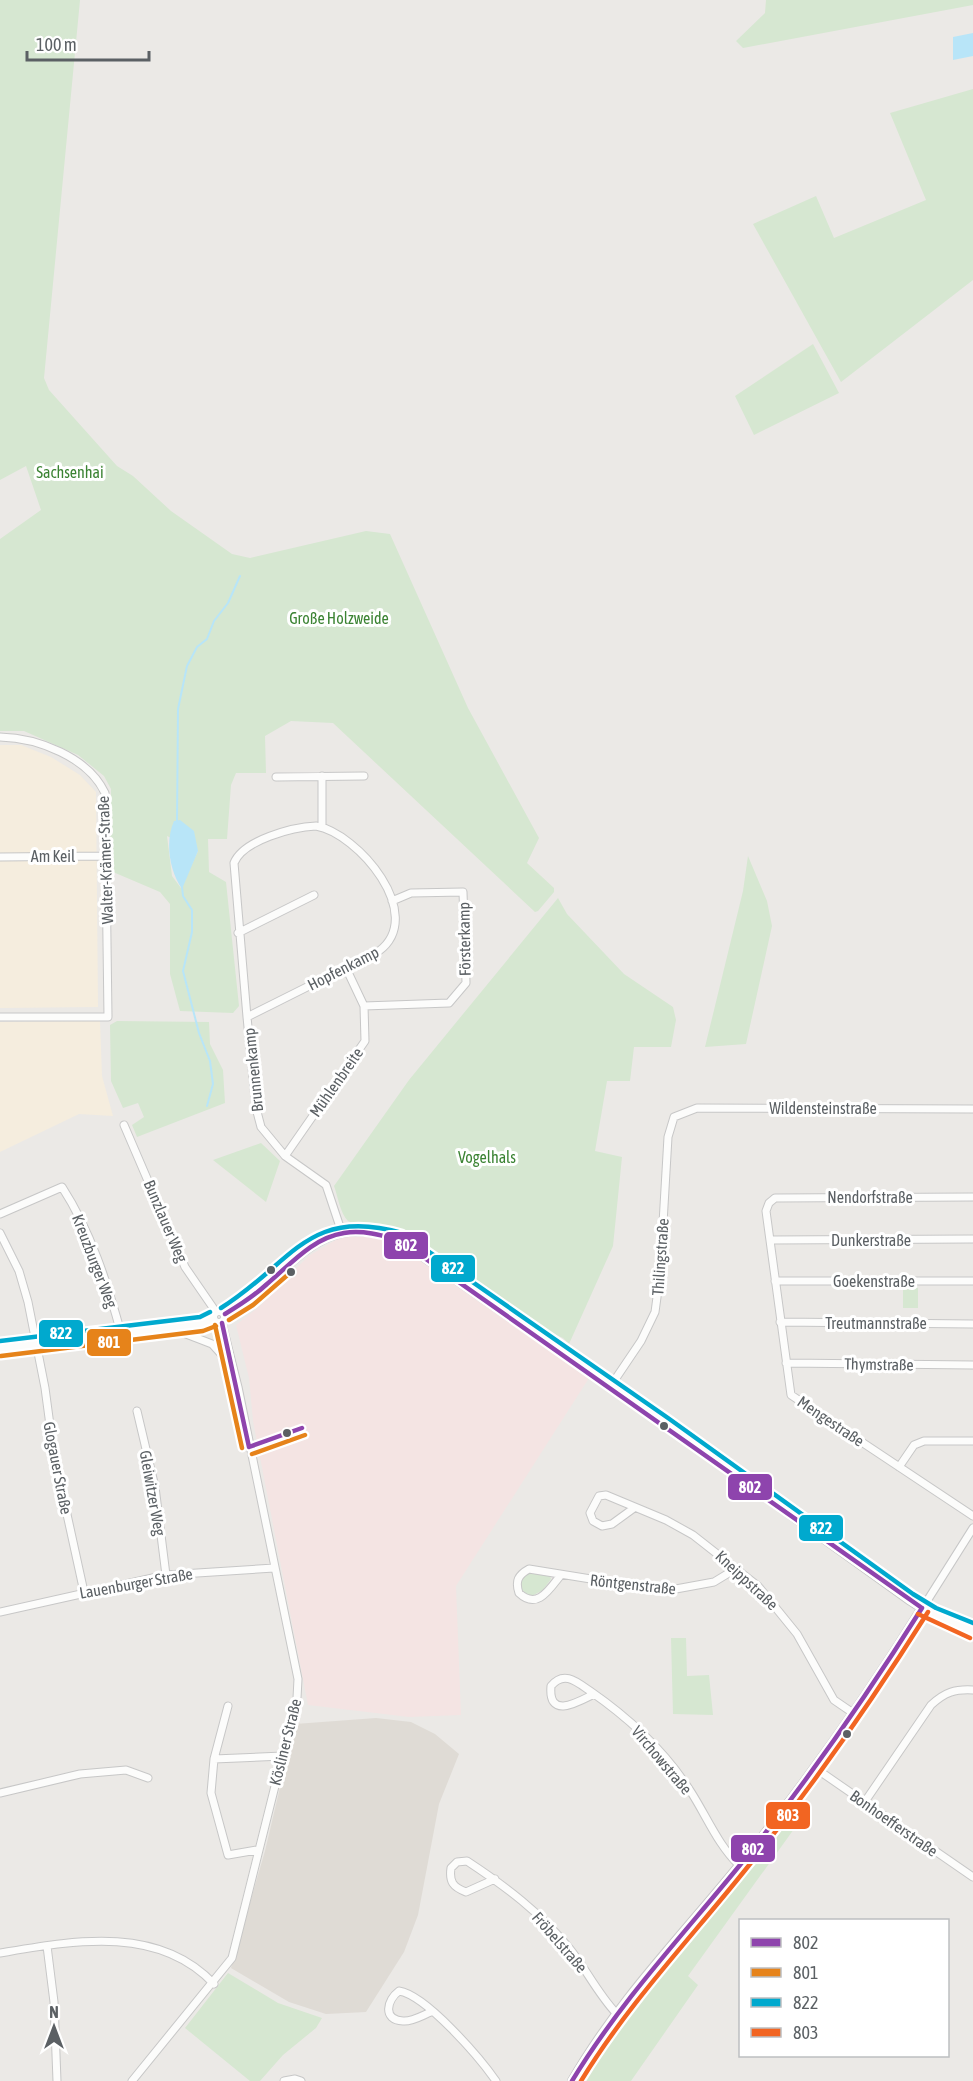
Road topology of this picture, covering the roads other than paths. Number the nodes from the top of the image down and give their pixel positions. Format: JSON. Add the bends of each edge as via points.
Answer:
{"nodes":[{"id":1,"x":0,"y":737,"type":"edge"},
{"id":2,"x":322,"y":776,"type":"junction"},
{"id":3,"x":364,"y":776,"type":"dead end"},
{"id":4,"x":276,"y":777,"type":"dead end"},
{"id":5,"x":322,"y":827,"type":"junction"},
{"id":6,"x":107,"y":856,"type":"junction"},
{"id":7,"x":0,"y":857,"type":"edge"},
{"id":8,"x":314,"y":895,"type":"dead end"},
{"id":9,"x":392,"y":901,"type":"junction"},
{"id":10,"x":238,"y":933,"type":"junction"},
{"id":11,"x":346,"y":968,"type":"junction"},
{"id":12,"x":364,"y":1006,"type":"junction"},
{"id":13,"x":0,"y":1017,"type":"edge"},
{"id":14,"x":247,"y":1017,"type":"junction"},
{"id":15,"x":973,"y":1109,"type":"edge"},
{"id":16,"x":674,"y":1117,"type":"joint"},
{"id":17,"x":124,"y":1125,"type":"dead end"},
{"id":18,"x":285,"y":1156,"type":"junction"},
{"id":19,"x":973,"y":1197,"type":"edge"},
{"id":20,"x":769,"y":1203,"type":"joint"},
{"id":21,"x":0,"y":1214,"type":"edge"},
{"id":22,"x":0,"y":1233,"type":"edge"},
{"id":23,"x":342,"y":1233,"type":"junction"},
{"id":24,"x":973,"y":1239,"type":"edge"},
{"id":25,"x":770,"y":1240,"type":"junction"},
{"id":26,"x":775,"y":1281,"type":"junction"},
{"id":27,"x":973,"y":1281,"type":"edge"},
{"id":28,"x":219,"y":1317,"type":"junction"},
{"id":29,"x":780,"y":1322,"type":"junction"},
{"id":30,"x":973,"y":1324,"type":"edge"},
{"id":31,"x":168,"y":1328,"type":"junction"},
{"id":32,"x":121,"y":1333,"type":"junction"},
{"id":33,"x":34,"y":1344,"type":"junction"},
{"id":34,"x":0,"y":1349,"type":"edge"},
{"id":35,"x":786,"y":1363,"type":"junction"},
{"id":36,"x":973,"y":1365,"type":"edge"},
{"id":37,"x":233,"y":1368,"type":"junction"},
{"id":38,"x":610,"y":1387,"type":"junction"},
{"id":39,"x":137,"y":1411,"type":"dead end"},
{"id":40,"x":973,"y":1441,"type":"edge"},
{"id":41,"x":899,"y":1467,"type":"junction"},
{"id":42,"x":634,"y":1508,"type":"junction"},
{"id":43,"x":973,"y":1516,"type":"edge"},
{"id":44,"x":973,"y":1528,"type":"edge"},
{"id":45,"x":274,"y":1568,"type":"junction"},
{"id":46,"x":737,"y":1568,"type":"junction"},
{"id":47,"x":166,"y":1575,"type":"junction"},
{"id":48,"x":560,"y":1576,"type":"junction"},
{"id":49,"x":84,"y":1592,"type":"junction"},
{"id":50,"x":922,"y":1608,"type":"junction"},
{"id":51,"x":0,"y":1612,"type":"edge"},
{"id":52,"x":973,"y":1631,"type":"edge"},
{"id":53,"x":973,"y":1690,"type":"edge"},
{"id":54,"x":594,"y":1694,"type":"junction"},
{"id":55,"x":228,"y":1706,"type":"dead end"},
{"id":56,"x":853,"y":1713,"type":"junction"},
{"id":57,"x":282,"y":1756,"type":"junction"},
{"id":58,"x":214,"y":1759,"type":"junction"},
{"id":59,"x":815,"y":1768,"type":"junction"},
{"id":60,"x":148,"y":1778,"type":"dead end"},
{"id":61,"x":0,"y":1793,"type":"edge"},
{"id":62,"x":864,"y":1803,"type":"junction"},
{"id":63,"x":257,"y":1850,"type":"junction"},
{"id":64,"x":739,"y":1865,"type":"junction"},
{"id":65,"x":973,"y":1877,"type":"edge"},
{"id":66,"x":495,"y":1880,"type":"junction"},
{"id":67,"x":46,"y":1946,"type":"junction"},
{"id":68,"x":0,"y":1953,"type":"edge"},
{"id":69,"x":214,"y":1984,"type":"junction"},
{"id":70,"x":431,"y":2012,"type":"junction"},
{"id":71,"x":616,"y":2013,"type":"junction"},
{"id":72,"x":57,"y":2081,"type":"edge"},
{"id":73,"x":132,"y":2081,"type":"edge"},
{"id":74,"x":284,"y":2081,"type":"edge"},
{"id":75,"x":301,"y":2081,"type":"edge"},
{"id":76,"x":496,"y":2081,"type":"edge"},
{"id":77,"x":572,"y":2081,"type":"edge"}],
"edges":[{"from":1,"to":6,"type":"street","name":"Walter-Krämer-Straße","via":[[25,738],[75,760],[99,780],[105,793]]},
{"from":2,"to":3,"type":"street"},
{"from":2,"to":4,"type":"street"},
{"from":2,"to":5,"type":"street"},
{"from":5,"to":9,"type":"street","name":"Hopfenkamp","via":[[339,833],[367,860]]},
{"from":5,"to":10,"type":"street","via":[[297,828],[239,852],[232,874]]},
{"from":6,"to":7,"type":"street","name":"Am Keil"},
{"from":6,"to":13,"type":"street","name":"Walter-Krämer-Straße","via":[[108,1017]]},
{"from":8,"to":10,"type":"street"},
{"from":9,"to":11,"type":"street","name":"Hopfenkamp","via":[[397,925],[389,942]]},
{"from":9,"to":12,"type":"street","name":"Försterkamp","via":[[411,892],[463,892],[466,983],[449,1004]]},
{"from":10,"to":14,"type":"street"},
{"from":11,"to":12,"type":"street","name":"Mühlenbreite"},
{"from":11,"to":14,"type":"street","name":"Hopfenkamp"},
{"from":12,"to":18,"type":"street","name":"Mühlenbreite","via":[[365,1041]]},
{"from":14,"to":18,"type":"street","name":"Brunnenkamp","via":[[258,1118],[266,1137]]},
{"from":15,"to":16,"type":"street","name":"Wildensteinstraße","via":[[697,1108]]},
{"from":16,"to":38,"type":"street","name":"Thilingstraße","via":[[668,1137],[655,1312]]},
{"from":17,"to":28,"type":"street","name":"Bunzlauer Weg","via":[[185,1267]]},
{"from":18,"to":23,"type":"street","name":"Brunnenkamp","via":[[326,1185]]},
{"from":19,"to":20,"type":"street","name":"Nendorfstraße","via":[[776,1198]]},
{"from":20,"to":25,"type":"street","name":"Mengestraße","via":[[766,1211]]},
{"from":21,"to":32,"type":"street","name":"Kreuzburger Weg","via":[[62,1187],[80,1215]]},
{"from":22,"to":33,"type":"street","name":"Glogauer Straße","via":[[19,1271]]},
{"from":23,"to":28,"type":"street","via":[[305,1248],[249,1299]]},
{"from":23,"to":38,"type":"street","via":[[379,1233],[414,1248]]},
{"from":24,"to":25,"type":"street","name":"Dunkerstraße"},
{"from":25,"to":26,"type":"street","name":"Mengestraße"},
{"from":26,"to":27,"type":"street","name":"Goekenstraße"},
{"from":26,"to":29,"type":"street","name":"Mengestraße"},
{"from":28,"to":31,"type":"street","via":[[202,1324]]},
{"from":28,"to":37,"type":"street","name":"Kösliner Straße"},
{"from":29,"to":30,"type":"street","name":"Treutmannstraße"},
{"from":29,"to":35,"type":"street","name":"Mengestraße"},
{"from":31,"to":32,"type":"street"},
{"from":31,"to":37,"type":"street","name":"Kösliner Straße","via":[[212,1344]]},
{"from":32,"to":33,"type":"street"},
{"from":33,"to":34,"type":"street"},
{"from":33,"to":49,"type":"street","name":"Glogauer Straße"},
{"from":35,"to":36,"type":"street","name":"Thymstraße"},
{"from":35,"to":41,"type":"street","name":"Mengestraße","via":[[791,1395]]},
{"from":37,"to":45,"type":"street","name":"Kösliner Straße"},
{"from":38,"to":50,"type":"street"},
{"from":39,"to":47,"type":"street","name":"Gleiwitzer Weg","via":[[155,1486]]},
{"from":40,"to":41,"type":"street","via":[[924,1441],[914,1445]]},
{"from":41,"to":43,"type":"street","name":"Mengestraße"},
{"from":42,"to":42,"type":"street","name":"Kneippstraße","via":[[606,1495],[599,1496],[590,1513],[593,1521],[602,1526],[612,1524]]},
{"from":42,"to":46,"type":"street","name":"Kneippstraße","via":[[693,1535]]},
{"from":44,"to":50,"type":"street"},
{"from":45,"to":47,"type":"street","name":"Lauenburger Straße"},
{"from":45,"to":57,"type":"street","name":"Kösliner Straße","via":[[298,1679]]},
{"from":46,"to":48,"type":"street","name":"Röntgenstraße","via":[[714,1582],[665,1591]]},
{"from":46,"to":56,"type":"street","name":"Kneippstraße","via":[[778,1608],[834,1700]]},
{"from":47,"to":49,"type":"street","name":"Lauenburger Straße"},
{"from":48,"to":48,"type":"street","name":"Röntgenstraße","via":[[530,1569],[517,1580],[519,1593],[526,1600],[535,1600]]},
{"from":49,"to":51,"type":"street","name":"Lauenburger Straße"},
{"from":50,"to":52,"type":"street"},
{"from":50,"to":56,"type":"street"},
{"from":53,"to":62,"type":"street","via":[[957,1689],[942,1694],[931,1705]]},
{"from":54,"to":54,"type":"street","name":"Virchowstraße","via":[[569,1677],[551,1686],[550,1695],[554,1703],[567,1707]]},
{"from":54,"to":64,"type":"street","name":"Virchowstraße","via":[[624,1716],[666,1759],[691,1791],[728,1855]]},
{"from":55,"to":58,"type":"street"},
{"from":56,"to":59,"type":"street"},
{"from":57,"to":58,"type":"street"},
{"from":57,"to":63,"type":"street","name":"Kösliner Straße"},
{"from":58,"to":63,"type":"street","via":[[211,1793],[228,1855]]},
{"from":59,"to":62,"type":"street","name":"Bonhoefferstraße"},
{"from":59,"to":64,"type":"street"},
{"from":60,"to":61,"type":"street","via":[[126,1770],[80,1774]]},
{"from":62,"to":65,"type":"street","name":"Bonhoefferstraße"},
{"from":63,"to":69,"type":"street","name":"Kösliner Straße","via":[[232,1958]]},
{"from":64,"to":71,"type":"street"},
{"from":66,"to":66,"type":"street","name":"Fröbelstraße","via":[[467,1861],[450,1868],[449,1878],[455,1887],[466,1892]]},
{"from":66,"to":71,"type":"street","name":"Fröbelstraße","via":[[526,1904],[569,1948]]},
{"from":67,"to":68,"type":"street"},
{"from":67,"to":69,"type":"street","via":[[94,1941],[145,1946],[182,1958],[198,1967]]},
{"from":67,"to":72,"type":"street","via":[[54,2002]]},
{"from":69,"to":73,"type":"street","name":"Kösliner Straße"},
{"from":70,"to":70,"type":"street","via":[[409,1992],[399,1991],[387,2005],[389,2014],[406,2022]]},
{"from":70,"to":76,"type":"street","via":[[476,2054]]},
{"from":71,"to":77,"type":"street"},
{"from":74,"to":75,"type":"street"}]}
